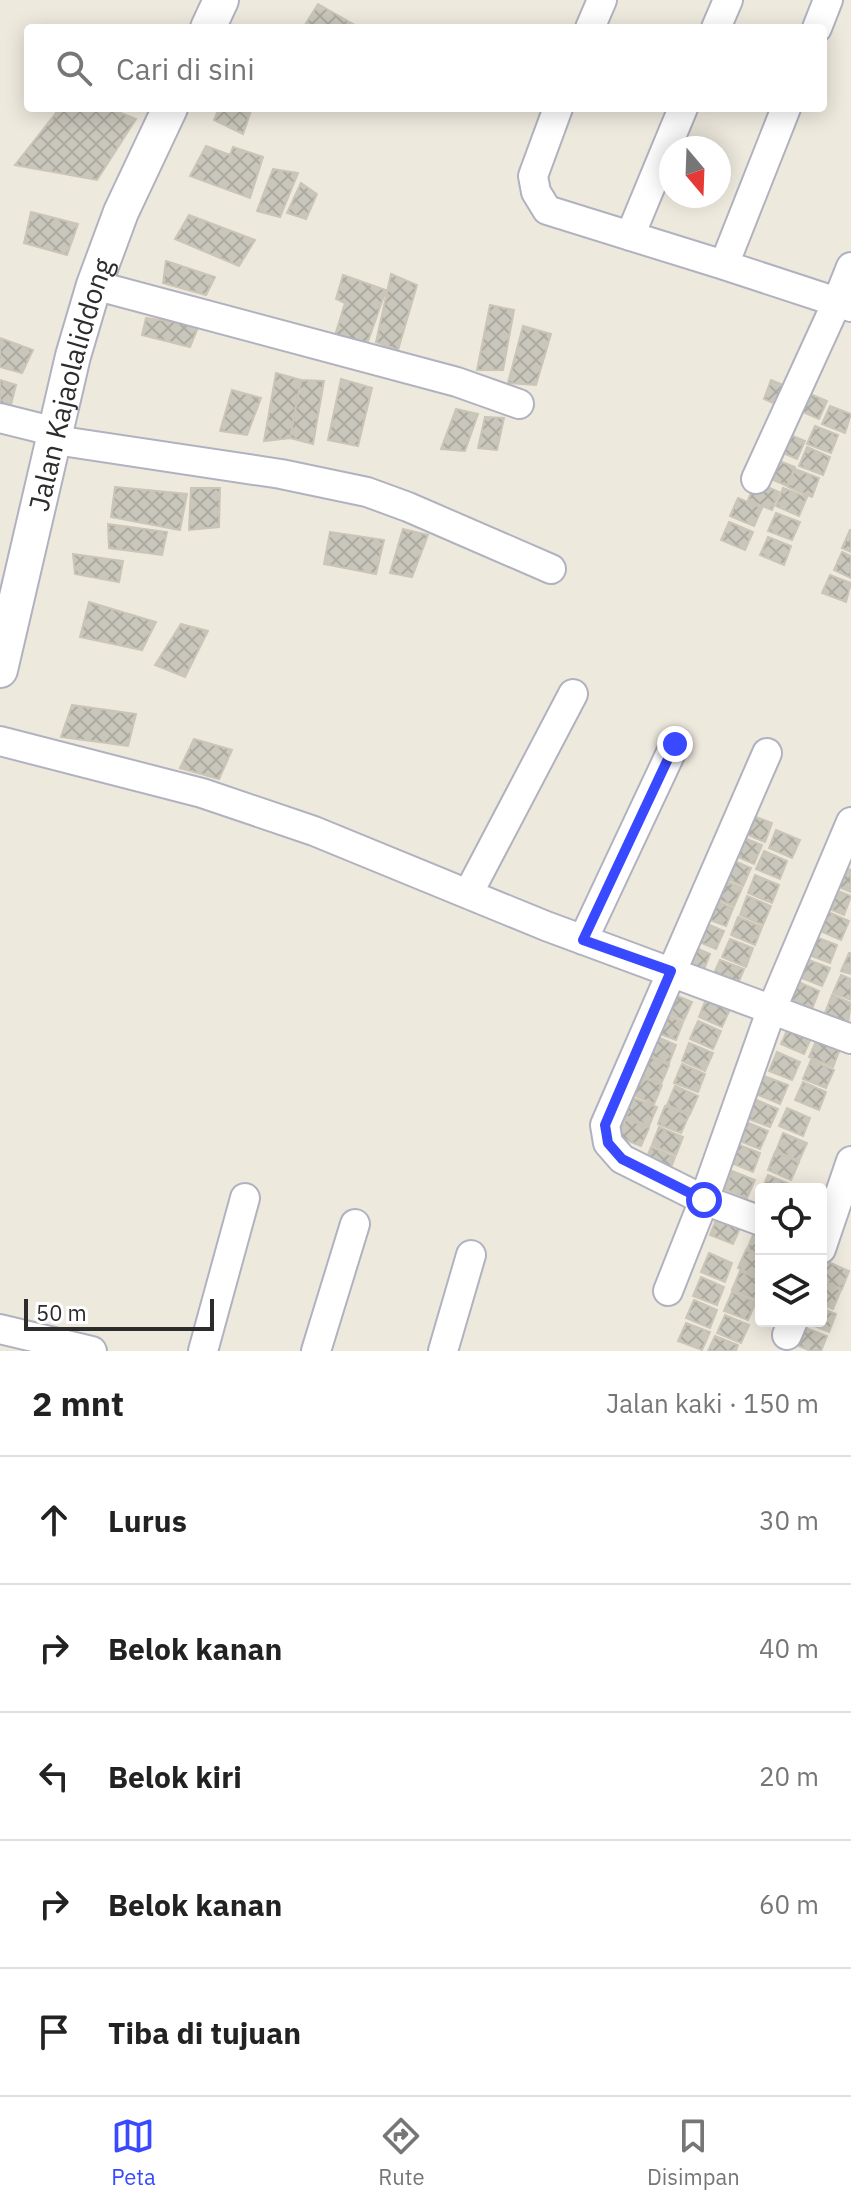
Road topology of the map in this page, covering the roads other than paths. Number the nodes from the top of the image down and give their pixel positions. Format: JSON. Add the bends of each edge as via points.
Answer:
{"nodes":[{"id":1,"x":221,"y":0,"type":"edge"},
{"id":2,"x":602,"y":0,"type":"edge"},
{"id":3,"x":728,"y":0,"type":"edge"},
{"id":4,"x":828,"y":0,"type":"edge"},
{"id":5,"x":210,"y":24,"type":"edge"},
{"id":6,"x":592,"y":24,"type":"edge"},
{"id":7,"x":718,"y":24,"type":"edge"},
{"id":8,"x":819,"y":24,"type":"edge"},
{"id":9,"x":168,"y":112,"type":"edge"},
{"id":10,"x":557,"y":112,"type":"edge"},
{"id":11,"x":681,"y":112,"type":"edge"},
{"id":12,"x":784,"y":112,"type":"edge"},
{"id":13,"x":630,"y":236,"type":"junction"},
{"id":14,"x":724,"y":265,"type":"junction"},
{"id":15,"x":851,"y":267,"type":"edge"},
{"id":16,"x":94,"y":285,"type":"junction"},
{"id":17,"x":844,"y":304,"type":"edge"},
{"id":18,"x":519,"y":404,"type":"dead end"},
{"id":19,"x":0,"y":418,"type":"edge"},
{"id":20,"x":56,"y":436,"type":"junction"},
{"id":21,"x":756,"y":479,"type":"dead end"},
{"id":22,"x":551,"y":569,"type":"dead end"},
{"id":23,"x":0,"y":670,"type":"edge"},
{"id":24,"x":573,"y":694,"type":"dead end"},
{"id":25,"x":0,"y":741,"type":"edge"},
{"id":26,"x":675,"y":744,"type":"dead end"},
{"id":27,"x":767,"y":753,"type":"dead end"},
{"id":28,"x":851,"y":822,"type":"edge"},
{"id":29,"x":468,"y":894,"type":"junction"},
{"id":30,"x":583,"y":940,"type":"junction"},
{"id":31,"x":671,"y":971,"type":"junction"},
{"id":32,"x":771,"y":1011,"type":"junction"},
{"id":33,"x":851,"y":1039,"type":"edge"},
{"id":34,"x":851,"y":1161,"type":"edge"},
{"id":35,"x":245,"y":1198,"type":"dead end"},
{"id":36,"x":704,"y":1200,"type":"junction"},
{"id":37,"x":755,"y":1219,"type":"edge"},
{"id":38,"x":355,"y":1224,"type":"dead end"},
{"id":39,"x":827,"y":1231,"type":"edge"},
{"id":40,"x":471,"y":1255,"type":"dead end"},
{"id":41,"x":668,"y":1291,"type":"dead end"},
{"id":42,"x":0,"y":1329,"type":"edge"},
{"id":43,"x":75,"y":1349,"type":"edge"},
{"id":44,"x":203,"y":1351,"type":"edge"},
{"id":45,"x":316,"y":1351,"type":"edge"},
{"id":46,"x":443,"y":1351,"type":"edge"}],
"edges":[{"from":1,"to":5,"type":"street"},
{"from":2,"to":6,"type":"street"},
{"from":3,"to":7,"type":"street"},
{"from":4,"to":8,"type":"street"},
{"from":9,"to":16,"type":"street","name":"Jalan Kajaolaliddong"},
{"from":10,"to":13,"type":"street","via":[[533,176],[536,192],[547,210]]},
{"from":11,"to":13,"type":"street"},
{"from":12,"to":14,"type":"street"},
{"from":13,"to":14,"type":"street"},
{"from":14,"to":17,"type":"street"},
{"from":15,"to":17,"type":"street"},
{"from":16,"to":18,"type":"street","via":[[442,377]]},
{"from":16,"to":20,"type":"street","name":"Jalan Kajaolaliddong"},
{"from":17,"to":21,"type":"street"},
{"from":19,"to":20,"type":"street"},
{"from":20,"to":22,"type":"street","via":[[367,492]]},
{"from":20,"to":23,"type":"street","name":"Jalan Kajaolaliddong"},
{"from":24,"to":29,"type":"street"},
{"from":25,"to":29,"type":"street","via":[[202,793],[314,831]]},
{"from":26,"to":30,"type":"street"},
{"from":27,"to":31,"type":"street"},
{"from":28,"to":32,"type":"street"},
{"from":29,"to":30,"type":"street"},
{"from":30,"to":31,"type":"street"},
{"from":31,"to":32,"type":"street"},
{"from":31,"to":36,"type":"street","via":[[605,1125],[608,1143],[622,1159]]},
{"from":32,"to":33,"type":"street"},
{"from":32,"to":36,"type":"street"},
{"from":34,"to":39,"type":"street"},
{"from":35,"to":44,"type":"street"},
{"from":36,"to":37,"type":"street"},
{"from":36,"to":41,"type":"street"},
{"from":38,"to":45,"type":"street"},
{"from":40,"to":46,"type":"street"},
{"from":42,"to":43,"type":"street"}]}
